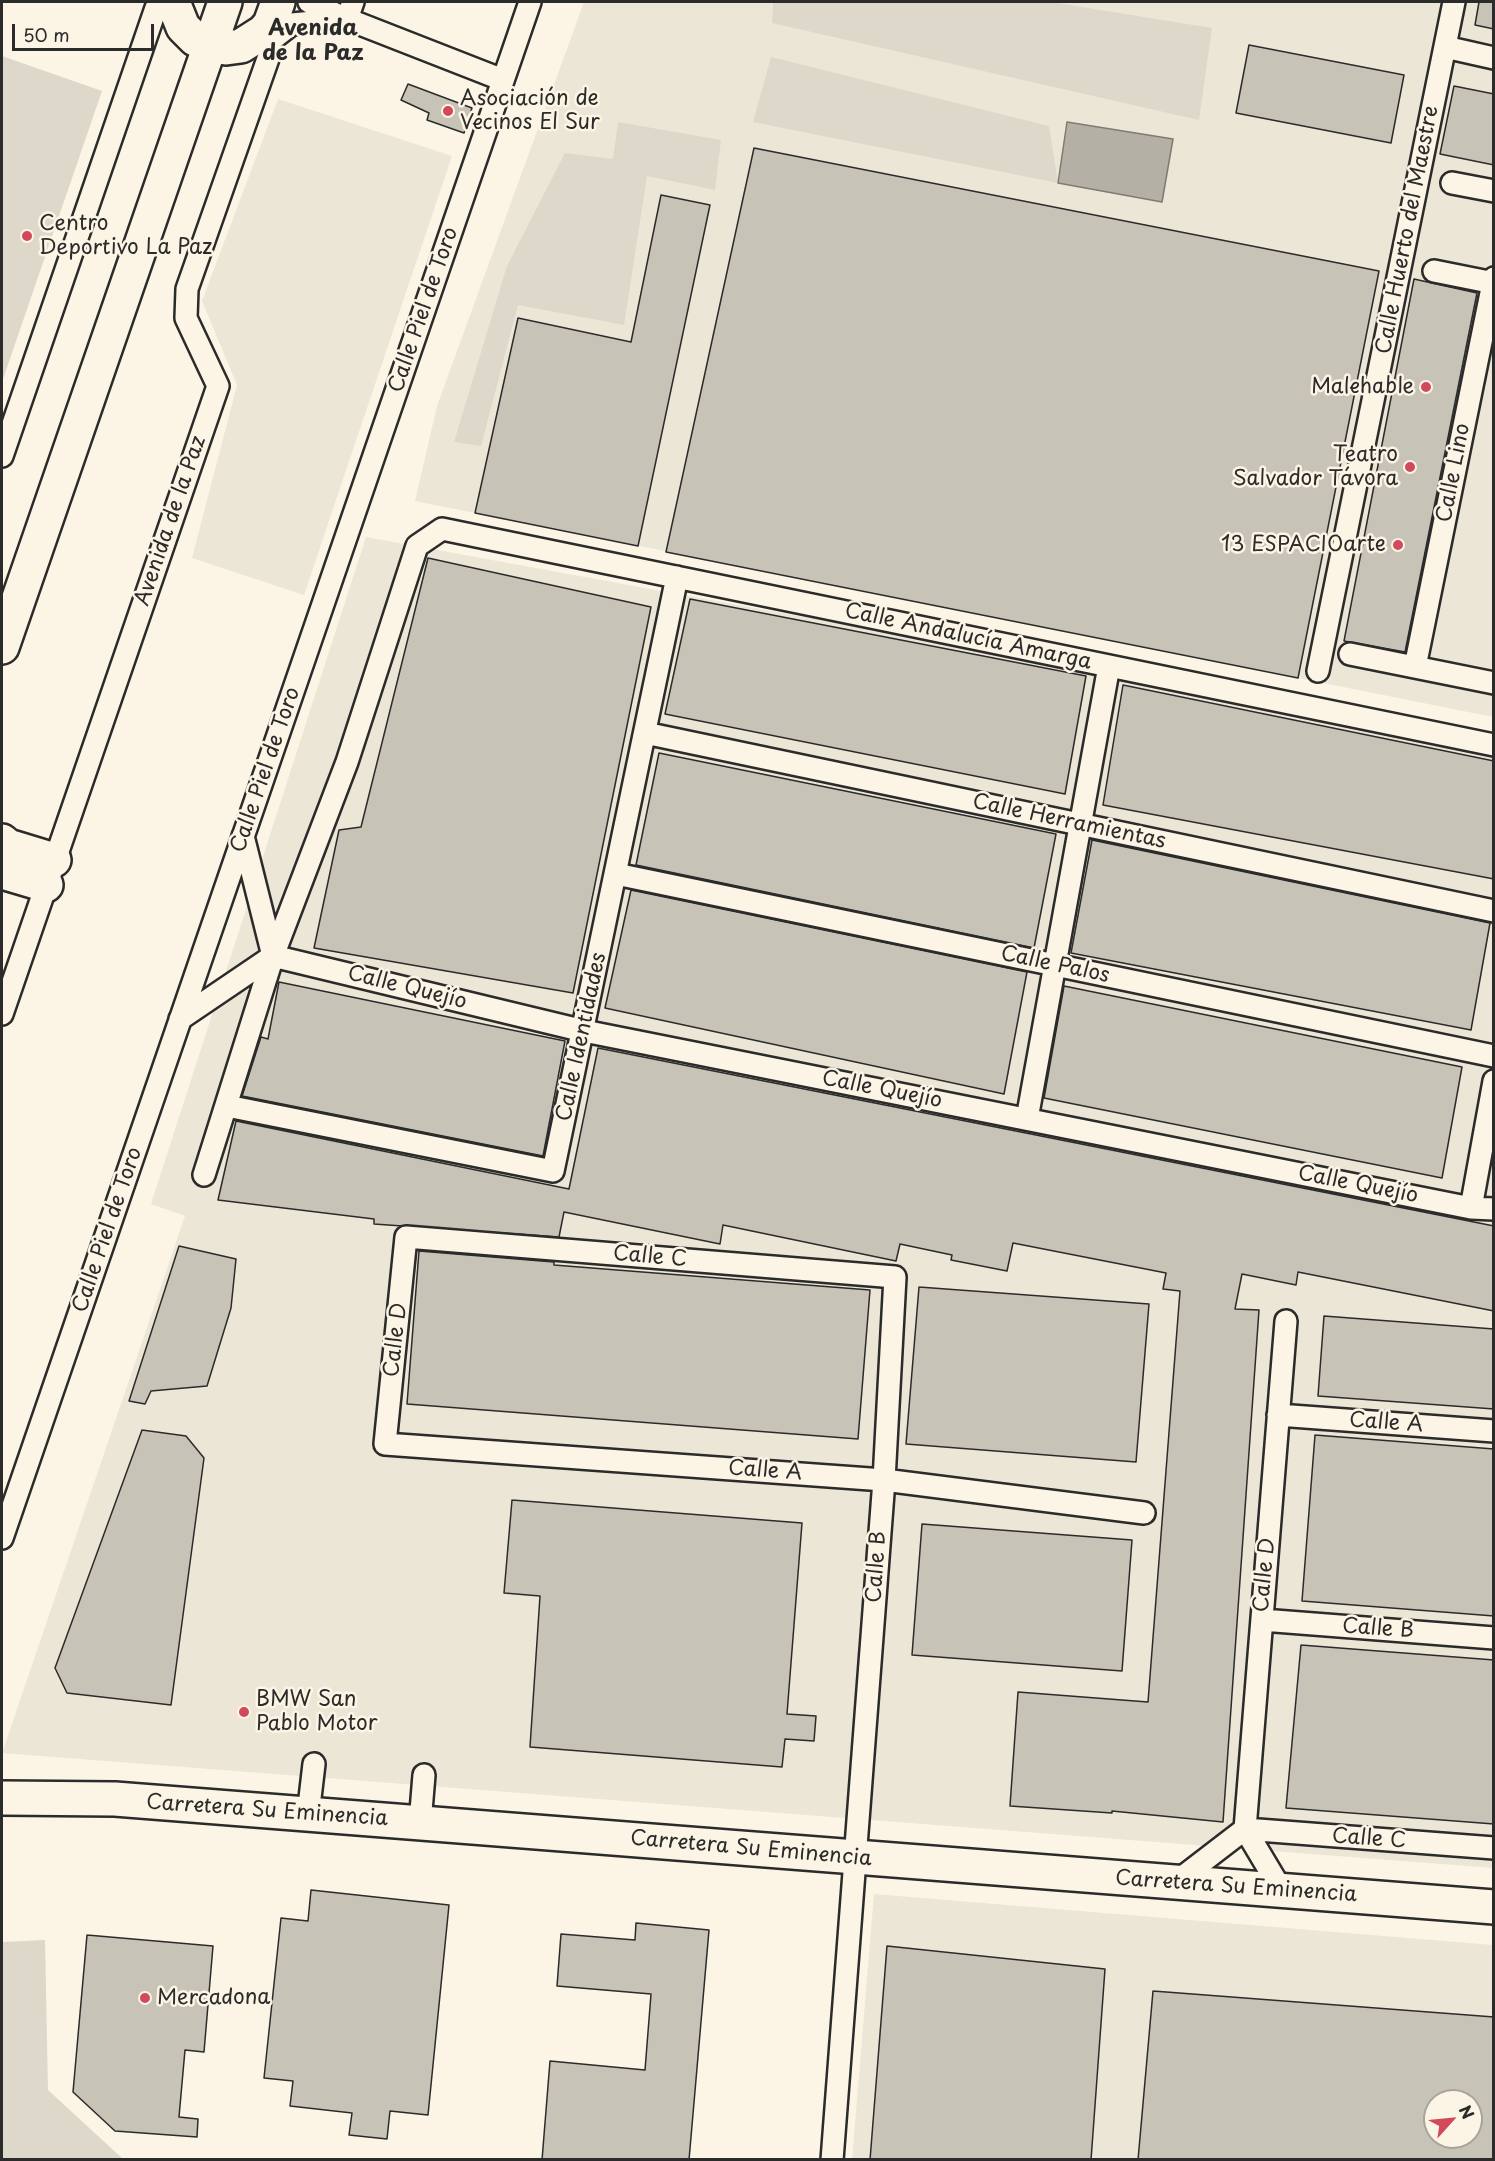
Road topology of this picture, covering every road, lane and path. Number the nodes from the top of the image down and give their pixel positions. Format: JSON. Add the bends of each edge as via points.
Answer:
{"nodes":[{"id":1,"x":165,"y":2,"type":"edge"},
{"id":2,"x":173,"y":2,"type":"edge"},
{"id":3,"x":225,"y":2,"type":"edge"},
{"id":4,"x":278,"y":2,"type":"edge"},
{"id":5,"x":309,"y":2,"type":"edge"},
{"id":6,"x":530,"y":2,"type":"edge"},
{"id":7,"x":1454,"y":2,"type":"edge"},
{"id":8,"x":350,"y":10,"type":"edge"},
{"id":9,"x":267,"y":36,"type":"junction"},
{"id":10,"x":210,"y":46,"type":"junction"},
{"id":11,"x":1445,"y":47,"type":"junction"},
{"id":12,"x":1494,"y":58,"type":"edge"},
{"id":13,"x":503,"y":80,"type":"junction"},
{"id":14,"x":1452,"y":183,"type":"dead end"},
{"id":15,"x":1494,"y":191,"type":"edge"},
{"id":16,"x":1434,"y":271,"type":"dead end"},
{"id":17,"x":1493,"y":281,"type":"edge"},
{"id":18,"x":2,"y":456,"type":"edge"},
{"id":19,"x":677,"y":577,"type":"junction"},
{"id":20,"x":2,"y":647,"type":"edge"},
{"id":21,"x":1350,"y":654,"type":"dead end"},
{"id":22,"x":1109,"y":666,"type":"junction"},
{"id":23,"x":1415,"y":668,"type":"junction"},
{"id":24,"x":1318,"y":671,"type":"dead end"},
{"id":25,"x":1494,"y":683,"type":"edge"},
{"id":26,"x":645,"y":733,"type":"junction"},
{"id":27,"x":1494,"y":745,"type":"edge"},
{"id":28,"x":1081,"y":825,"type":"junction"},
{"id":29,"x":243,"y":836,"type":"junction"},
{"id":30,"x":2,"y":841,"type":"edge"},
{"id":31,"x":2,"y":872,"type":"edge"},
{"id":32,"x":50,"y":873,"type":"junction"},
{"id":33,"x":616,"y":874,"type":"junction"},
{"id":34,"x":1494,"y":911,"type":"edge"},
{"id":35,"x":273,"y":956,"type":"junction"},
{"id":36,"x":1055,"y":965,"type":"junction"},
{"id":37,"x":2,"y":1014,"type":"edge"},
{"id":38,"x":180,"y":1019,"type":"junction"},
{"id":39,"x":584,"y":1031,"type":"junction"},
{"id":40,"x":1494,"y":1056,"type":"edge"},
{"id":41,"x":1494,"y":1081,"type":"edge"},
{"id":42,"x":227,"y":1107,"type":"junction"},
{"id":43,"x":1027,"y":1119,"type":"junction"},
{"id":44,"x":204,"y":1175,"type":"dead end"},
{"id":45,"x":1471,"y":1208,"type":"junction"},
{"id":46,"x":1494,"y":1209,"type":"edge"},
{"id":47,"x":406,"y":1237,"type":"joint"},
{"id":48,"x":895,"y":1277,"type":"joint"},
{"id":49,"x":1286,"y":1321,"type":"dead end"},
{"id":50,"x":1278,"y":1415,"type":"junction"},
{"id":51,"x":1494,"y":1431,"type":"edge"},
{"id":52,"x":385,"y":1444,"type":"joint"},
{"id":53,"x":884,"y":1479,"type":"junction"},
{"id":54,"x":1144,"y":1513,"type":"dead end"},
{"id":55,"x":2,"y":1538,"type":"edge"},
{"id":56,"x":1262,"y":1620,"type":"junction"},
{"id":57,"x":1494,"y":1638,"type":"edge"},
{"id":58,"x":314,"y":1764,"type":"dead end"},
{"id":59,"x":424,"y":1775,"type":"dead end"},
{"id":60,"x":4,"y":1797,"type":"edge"},
{"id":61,"x":308,"y":1815,"type":"junction"},
{"id":62,"x":420,"y":1823,"type":"junction"},
{"id":63,"x":1245,"y":1829,"type":"junction"},
{"id":64,"x":1494,"y":1848,"type":"edge"},
{"id":65,"x":856,"y":1857,"type":"junction"},
{"id":66,"x":1176,"y":1882,"type":"junction"},
{"id":67,"x":1282,"y":1891,"type":"junction"},
{"id":68,"x":1494,"y":1907,"type":"edge"},
{"id":69,"x":832,"y":2160,"type":"edge"}],
"edges":[{"from":1,"to":18,"type":"street","via":[[156,8]]},
{"from":2,"to":10,"type":"main road","via":[[183,27]]},
{"from":3,"to":10,"type":"main road"},
{"from":4,"to":9,"type":"main road"},
{"from":5,"to":8,"type":"street"},
{"from":6,"to":13,"type":"street","name":"Calle Piel de Toro"},
{"from":7,"to":11,"type":"street","name":"Calle Huerto del Maestre"},
{"from":8,"to":9,"type":"street","via":[[292,24]]},
{"from":8,"to":13,"type":"street"},
{"from":9,"to":10,"type":"main road","via":[[241,46]]},
{"from":9,"to":32,"type":"street","name":"Avenida de la Paz","via":[[270,53],[187,289],[186,318],[218,386]]},
{"from":10,"to":20,"type":"main road"},
{"from":11,"to":12,"type":"street"},
{"from":11,"to":24,"type":"street","name":"Calle Huerto del Maestre"},
{"from":13,"to":29,"type":"street","name":"Calle Piel de Toro"},
{"from":14,"to":15,"type":"street"},
{"from":16,"to":17,"type":"street"},
{"from":17,"to":23,"type":"street","name":"Calle Lino"},
{"from":19,"to":22,"type":"street","name":"Calle Andalucía Amarga"},
{"from":19,"to":26,"type":"street","name":"Calle Identidades"},
{"from":19,"to":35,"type":"street","name":"Calle Andalucía Amarga","via":[[442,529],[417,546],[347,762]]},
{"from":21,"to":23,"type":"street"},
{"from":22,"to":27,"type":"street","name":"Calle Andalucía Amarga"},
{"from":22,"to":28,"type":"street"},
{"from":23,"to":25,"type":"street"},
{"from":26,"to":28,"type":"street","name":"Calle Herramientas"},
{"from":26,"to":33,"type":"street","name":"Calle Identidades"},
{"from":28,"to":34,"type":"street","name":"Calle Herramientas"},
{"from":28,"to":36,"type":"street"},
{"from":29,"to":35,"type":"street"},
{"from":29,"to":38,"type":"street","name":"Calle Piel de Toro"},
{"from":30,"to":32,"type":"main road"},
{"from":31,"to":32,"type":"main road"},
{"from":32,"to":37,"type":"street","name":"Avenida de la Paz"},
{"from":33,"to":36,"type":"street","name":"Calle Palos"},
{"from":33,"to":39,"type":"street","name":"Calle Identidades"},
{"from":35,"to":38,"type":"street"},
{"from":35,"to":39,"type":"street","name":"Calle Quejío"},
{"from":35,"to":42,"type":"street"},
{"from":36,"to":40,"type":"street","name":"Calle Palos"},
{"from":36,"to":43,"type":"street"},
{"from":38,"to":55,"type":"street","name":"Calle Piel de Toro"},
{"from":39,"to":42,"type":"street","name":"Calle Identidades","via":[[553,1171]]},
{"from":39,"to":43,"type":"street","name":"Calle Quejío"},
{"from":41,"to":45,"type":"street"},
{"from":42,"to":44,"type":"street"},
{"from":43,"to":45,"type":"street","name":"Calle Quejío"},
{"from":45,"to":46,"type":"street","name":"Calle Quejío"},
{"from":47,"to":48,"type":"street","name":"Calle C"},
{"from":47,"to":52,"type":"street","name":"Calle D"},
{"from":48,"to":53,"type":"street","name":"Calle B"},
{"from":49,"to":50,"type":"street","name":"Calle D"},
{"from":50,"to":51,"type":"street","name":"Calle A"},
{"from":50,"to":56,"type":"street","name":"Calle D"},
{"from":52,"to":53,"type":"street","name":"Calle A"},
{"from":53,"to":54,"type":"street","name":"Calle A"},
{"from":53,"to":65,"type":"street","name":"Calle B"},
{"from":56,"to":57,"type":"street","name":"Calle B"},
{"from":56,"to":63,"type":"street","name":"Calle D"},
{"from":58,"to":61,"type":"street"},
{"from":59,"to":62,"type":"street"},
{"from":60,"to":61,"type":"main road","name":"Carretera Su Eminencia","via":[[115,1799]]},
{"from":61,"to":62,"type":"main road","name":"Carretera Su Eminencia"},
{"from":62,"to":65,"type":"main road","name":"Carretera Su Eminencia"},
{"from":63,"to":64,"type":"street","name":"Calle C"},
{"from":63,"to":66,"type":"street"},
{"from":63,"to":67,"type":"street"},
{"from":65,"to":66,"type":"main road","name":"Carretera Su Eminencia"},
{"from":65,"to":69,"type":"street","name":"Calle B"},
{"from":66,"to":67,"type":"main road","name":"Carretera Su Eminencia"},
{"from":67,"to":68,"type":"main road","name":"Carretera Su Eminencia"}]}
